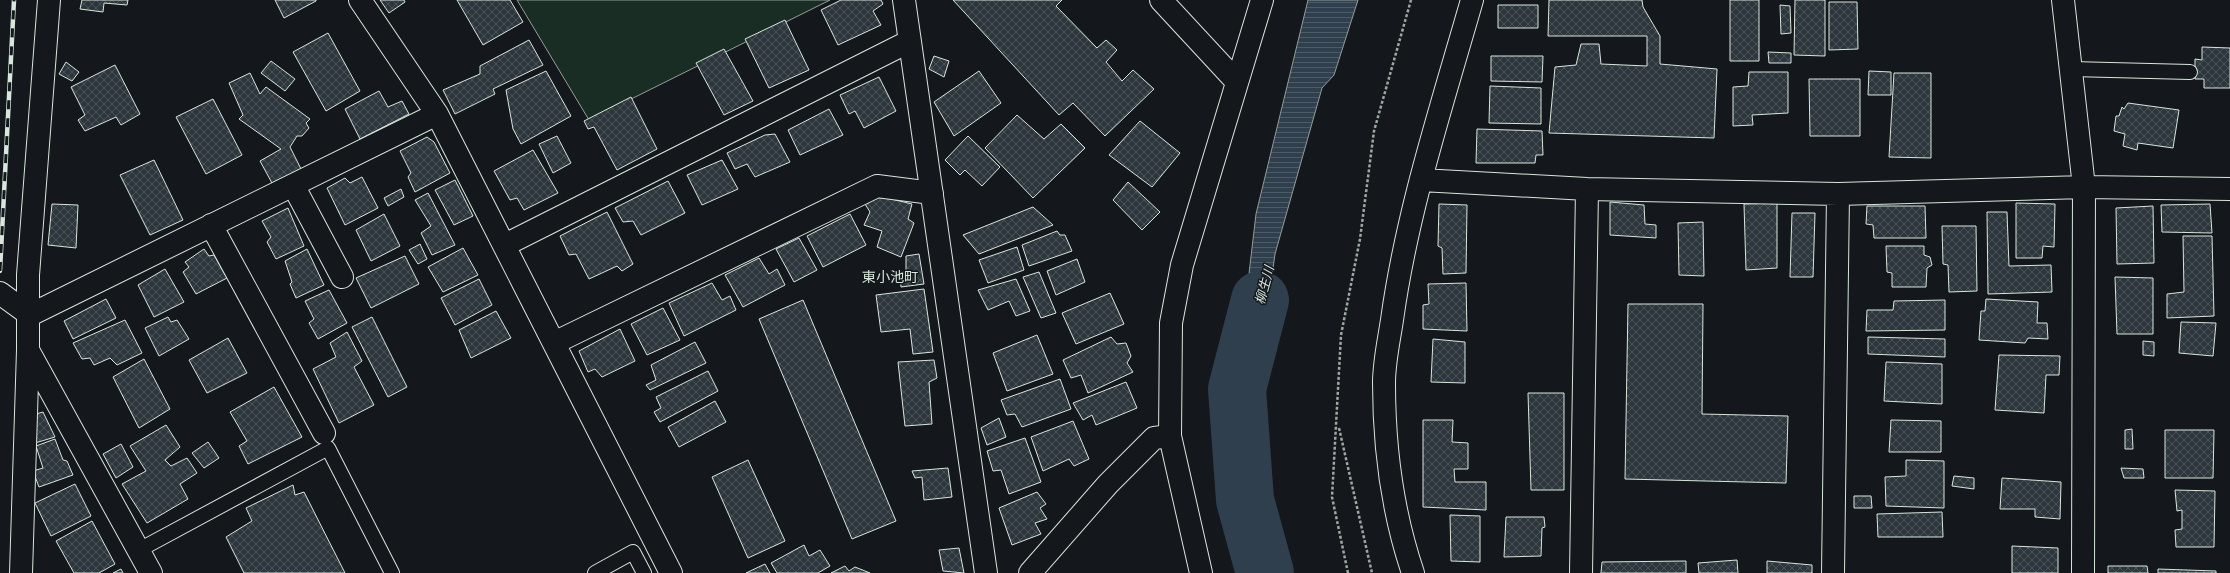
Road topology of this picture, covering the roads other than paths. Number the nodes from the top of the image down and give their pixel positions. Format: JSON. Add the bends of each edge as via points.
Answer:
{"nodes":[{"id":1,"x":48,"y":0,"type":"edge"},
{"id":2,"x":360,"y":0,"type":"edge"},
{"id":3,"x":904,"y":0,"type":"edge"},
{"id":4,"x":1161,"y":0,"type":"edge"},
{"id":5,"x":1262,"y":0,"type":"edge"},
{"id":6,"x":1472,"y":0,"type":"edge"},
{"id":7,"x":2063,"y":0,"type":"edge"},
{"id":8,"x":910,"y":41,"type":"junction"},
{"id":9,"x":2071,"y":69,"type":"junction"},
{"id":10,"x":2190,"y":72,"type":"dead end"},
{"id":11,"x":1237,"y":82,"type":"junction"},
{"id":12,"x":437,"y":114,"type":"junction"},
{"id":13,"x":1421,"y":180,"type":"junction"},
{"id":14,"x":293,"y":185,"type":"junction"},
{"id":15,"x":2084,"y":187,"type":"junction"},
{"id":16,"x":2230,"y":189,"type":"edge"},
{"id":17,"x":1587,"y":190,"type":"junction"},
{"id":18,"x":932,"y":192,"type":"junction"},
{"id":19,"x":1838,"y":194,"type":"junction"},
{"id":20,"x":211,"y":225,"type":"junction"},
{"id":21,"x":505,"y":245,"type":"junction"},
{"id":22,"x":342,"y":277,"type":"dead end"},
{"id":23,"x":0,"y":293,"type":"edge"},
{"id":24,"x":30,"y":314,"type":"junction"},
{"id":25,"x":554,"y":343,"type":"junction"},
{"id":26,"x":28,"y":350,"type":"junction"},
{"id":27,"x":324,"y":433,"type":"dead end"},
{"id":28,"x":1170,"y":436,"type":"junction"},
{"id":29,"x":139,"y":550,"type":"junction"},
{"id":30,"x":21,"y":573,"type":"edge"},
{"id":31,"x":151,"y":573,"type":"edge"},
{"id":32,"x":392,"y":573,"type":"edge"},
{"id":33,"x":595,"y":573,"type":"edge"},
{"id":34,"x":644,"y":573,"type":"edge"},
{"id":35,"x":671,"y":573,"type":"edge"},
{"id":36,"x":986,"y":573,"type":"edge"},
{"id":37,"x":1030,"y":573,"type":"edge"},
{"id":38,"x":1201,"y":573,"type":"edge"},
{"id":39,"x":1413,"y":573,"type":"edge"},
{"id":40,"x":1581,"y":573,"type":"edge"},
{"id":41,"x":1833,"y":573,"type":"edge"},
{"id":42,"x":2083,"y":573,"type":"edge"}],
"edges":[{"from":1,"to":24,"type":"street","via":[[28,276]]},
{"from":2,"to":12,"type":"street"},
{"from":3,"to":8,"type":"street"},
{"from":4,"to":11,"type":"street"},
{"from":5,"to":11,"type":"street"},
{"from":6,"to":13,"type":"street"},
{"from":7,"to":9,"type":"street"},
{"from":8,"to":18,"type":"street"},
{"from":8,"to":21,"type":"street"},
{"from":9,"to":10,"type":"lane"},
{"from":9,"to":15,"type":"street"},
{"from":11,"to":28,"type":"street","via":[[1182,265],[1172,316]]},
{"from":12,"to":14,"type":"street"},
{"from":12,"to":21,"type":"street"},
{"from":13,"to":17,"type":"street"},
{"from":13,"to":39,"type":"street","via":[[1397,283],[1384,381],[1392,495],[1400,535]]},
{"from":14,"to":20,"type":"street"},
{"from":14,"to":22,"type":"street"},
{"from":15,"to":16,"type":"street"},
{"from":15,"to":19,"type":"street"},
{"from":15,"to":42,"type":"street"},
{"from":17,"to":19,"type":"street"},
{"from":17,"to":40,"type":"street"},
{"from":18,"to":25,"type":"street","via":[[877,186]]},
{"from":18,"to":36,"type":"street"},
{"from":19,"to":41,"type":"street"},
{"from":20,"to":24,"type":"street"},
{"from":20,"to":27,"type":"street"},
{"from":21,"to":25,"type":"street"},
{"from":23,"to":24,"type":"street"},
{"from":24,"to":26,"type":"street"},
{"from":25,"to":35,"type":"street"},
{"from":26,"to":29,"type":"street"},
{"from":26,"to":30,"type":"street"},
{"from":28,"to":37,"type":"street","via":[[1154,438],[1108,484]]},
{"from":28,"to":38,"type":"street"},
{"from":29,"to":31,"type":"street"},
{"from":29,"to":32,"type":"lane","via":[[328,448]]},
{"from":33,"to":34,"type":"lane","via":[[633,552]]}]}
